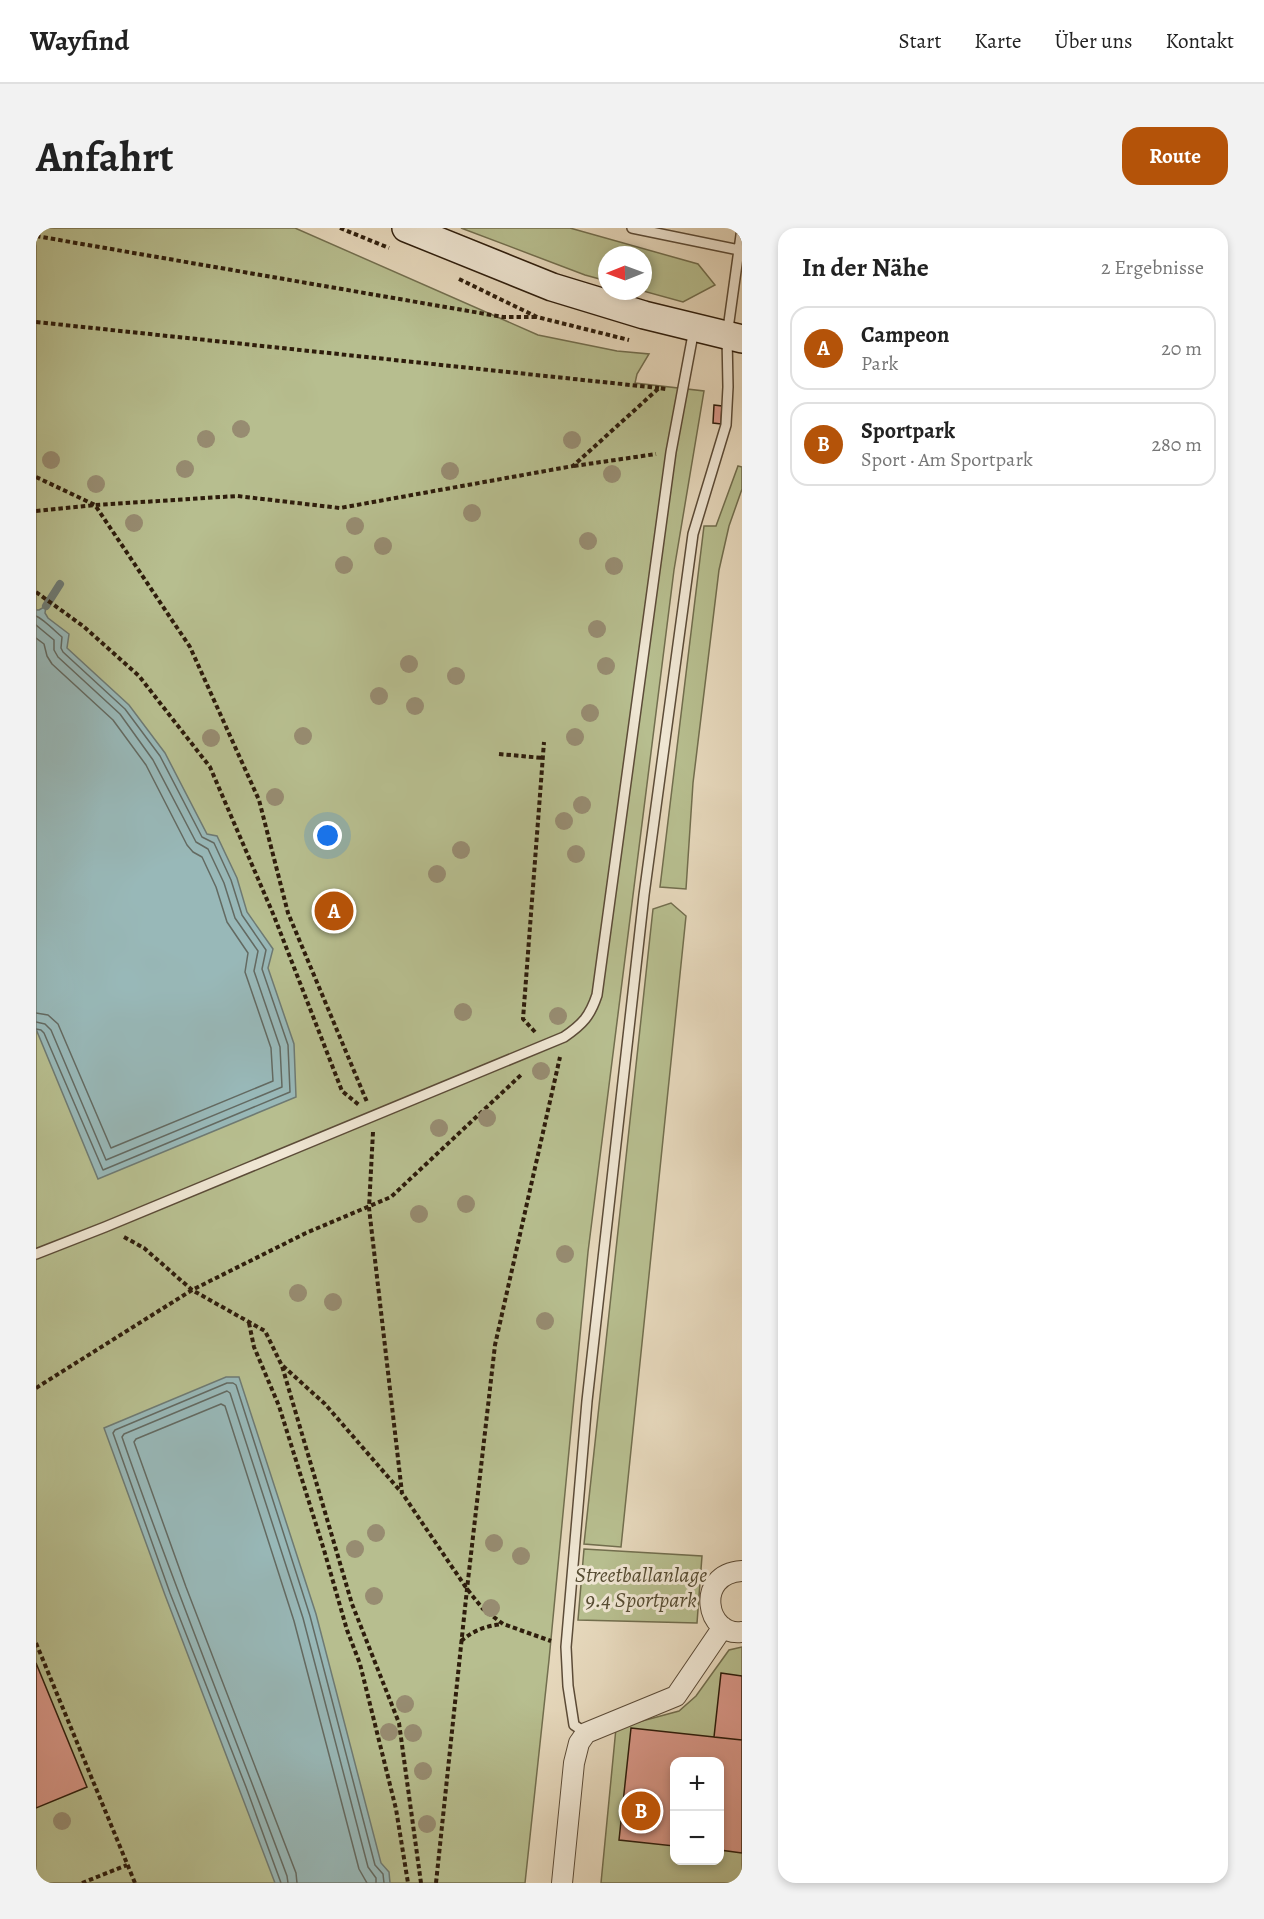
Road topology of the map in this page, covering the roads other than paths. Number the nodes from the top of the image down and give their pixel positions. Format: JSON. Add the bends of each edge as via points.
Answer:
{"nodes":[{"id":1,"x":406,"y":228,"type":"edge"},
{"id":2,"x":632,"y":228,"type":"edge"},
{"id":3,"x":742,"y":228,"type":"edge"},
{"id":4,"x":738,"y":250,"type":"junction"},
{"id":5,"x":694,"y":328,"type":"junction"},
{"id":6,"x":734,"y":338,"type":"edge"},
{"id":7,"x":36,"y":1254,"type":"edge"},
{"id":8,"x":742,"y":1571,"type":"edge"},
{"id":9,"x":733,"y":1630,"type":"edge"},
{"id":10,"x":586,"y":1733,"type":"junction"},
{"id":11,"x":562,"y":1883,"type":"edge"}],
"edges":[{"from":1,"to":5,"type":"main road","via":[[552,287]]},
{"from":2,"to":4,"type":"lane"},
{"from":3,"to":4,"type":"lane"},
{"from":4,"to":6,"type":"lane"},
{"from":5,"to":6,"type":"main road"},
{"from":5,"to":7,"type":"lane","via":[[670,452],[597,995],[591,1012],[580,1025],[547,1045]]},
{"from":6,"to":10,"type":"lane","via":[[726,425],[693,534],[644,895],[587,1401],[566,1647],[574,1725]]},
{"from":8,"to":9,"type":"street","via":[[730,1572],[717,1580],[709,1599],[711,1613]]},
{"from":9,"to":10,"type":"street","via":[[676,1696]]},
{"from":10,"to":11,"type":"street","via":[[574,1763]]}]}
